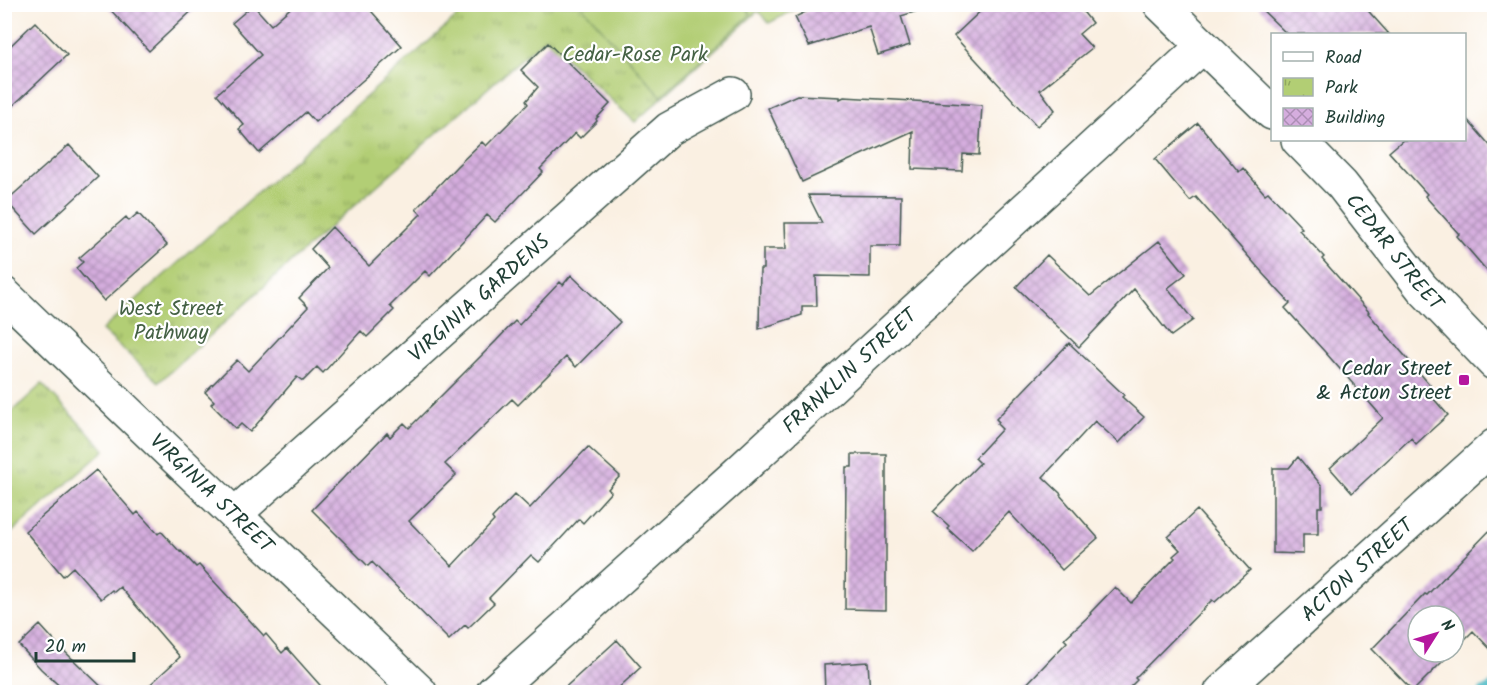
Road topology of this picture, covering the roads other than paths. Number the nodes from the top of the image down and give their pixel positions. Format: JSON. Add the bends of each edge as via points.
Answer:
{"nodes":[{"id":1,"x":1160,"y":4,"type":"edge"},
{"id":2,"x":1203,"y":46,"type":"junction"},
{"id":3,"x":733,"y":94,"type":"dead end"},
{"id":4,"x":1271,"y":112,"type":"edge"},
{"id":5,"x":1299,"y":141,"type":"edge"},
{"id":6,"x":4,"y":294,"type":"edge"},
{"id":7,"x":1494,"y":363,"type":"edge"},
{"id":8,"x":1494,"y":446,"type":"edge"},
{"id":9,"x":235,"y":514,"type":"junction"},
{"id":10,"x":420,"y":693,"type":"edge"},
{"id":11,"x":493,"y":693,"type":"edge"},
{"id":12,"x":1221,"y":693,"type":"edge"}],
"edges":[{"from":1,"to":2,"type":"street"},
{"from":2,"to":4,"type":"street"},
{"from":2,"to":11,"type":"street","name":"FRANKLIN STREET"},
{"from":3,"to":9,"type":"street","name":"VIRGINIA GARDENS","via":[[669,129]]},
{"from":5,"to":7,"type":"street","name":"CEDAR STREET","via":[[1341,185],[1422,288]]},
{"from":6,"to":9,"type":"street","name":"VIRGINIA STREET"},
{"from":8,"to":12,"type":"street","name":"ACTON STREET"},
{"from":9,"to":10,"type":"street","name":"VIRGINIA STREET"}]}
